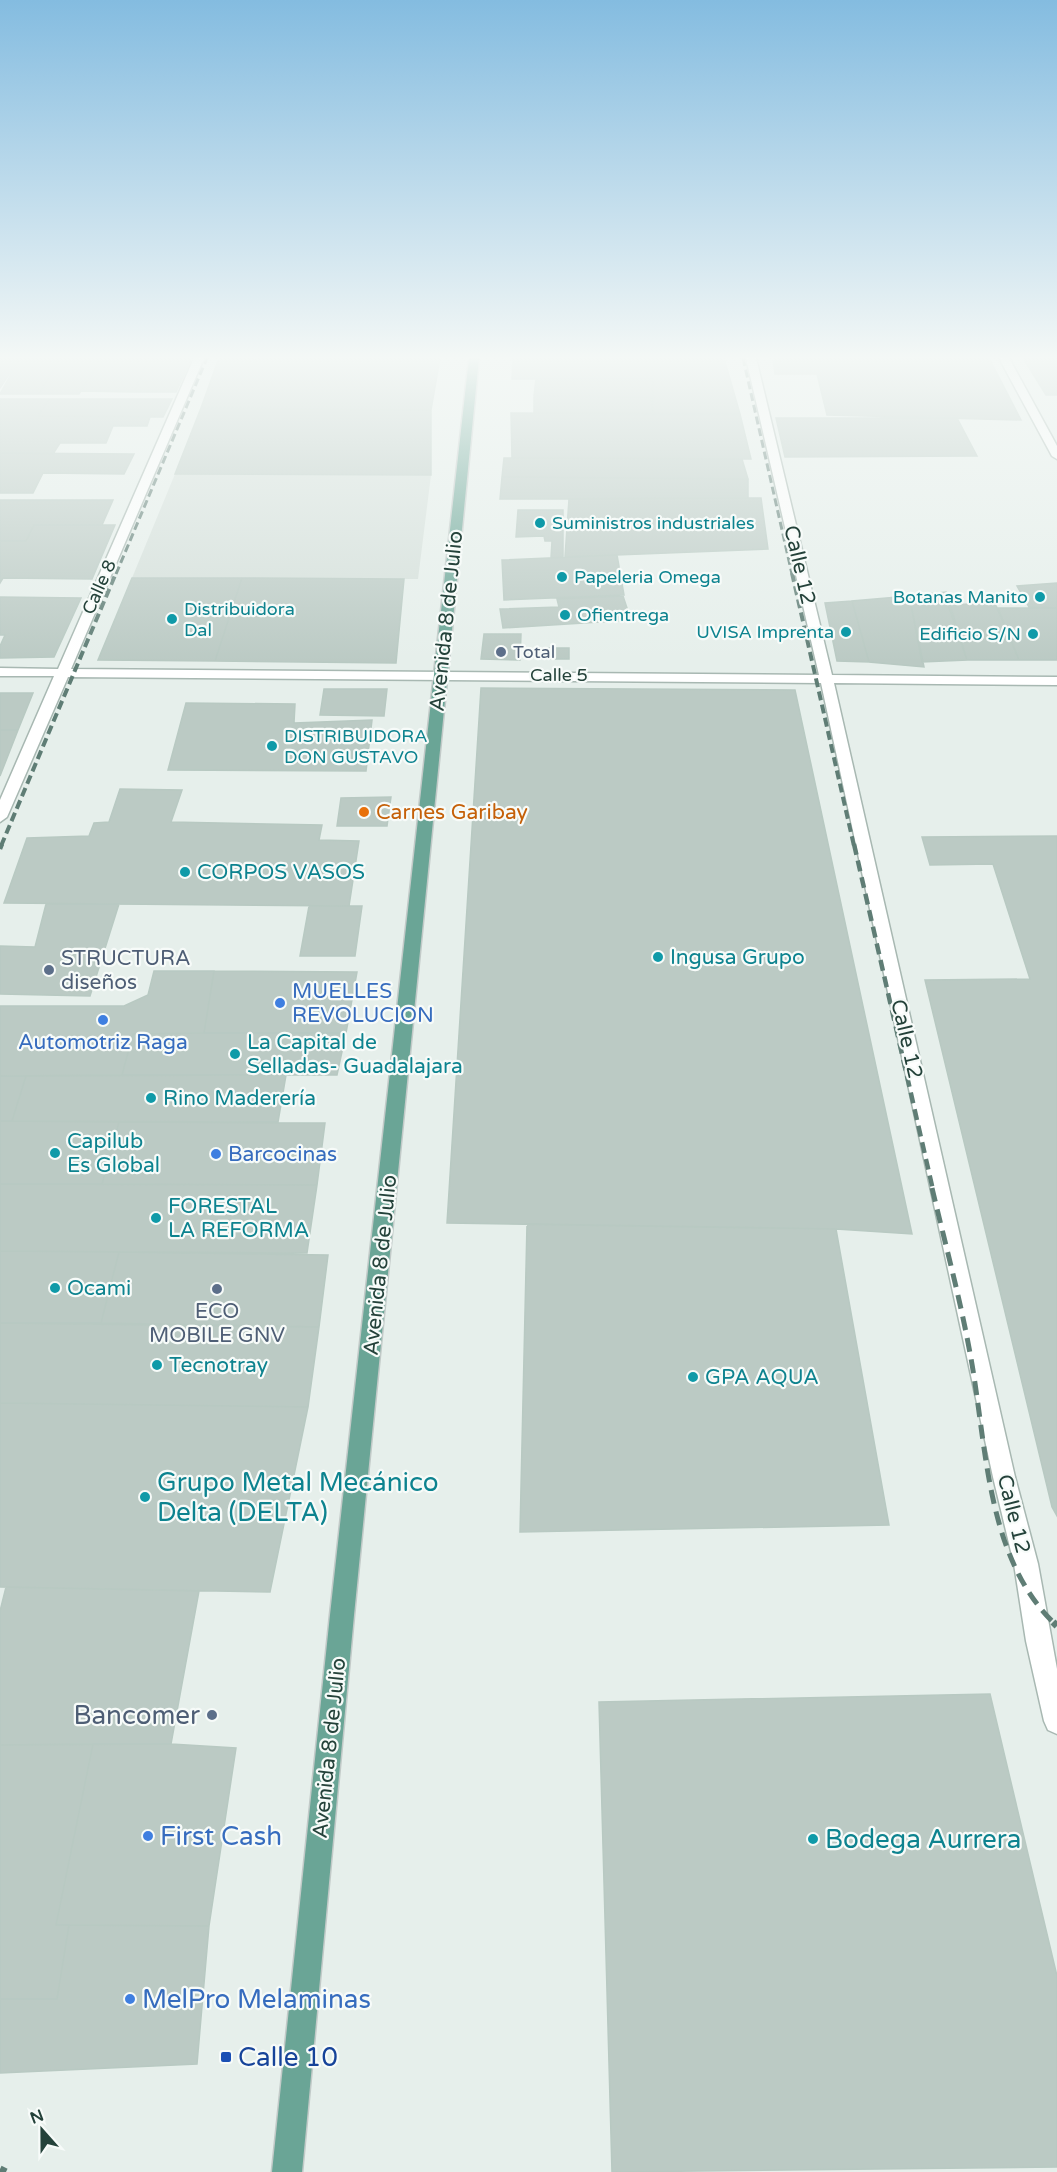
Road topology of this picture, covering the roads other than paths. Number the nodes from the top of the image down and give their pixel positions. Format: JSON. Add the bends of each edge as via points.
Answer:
{"nodes":[{"id":1,"x":155,"y":459,"type":"edge"},
{"id":2,"x":463,"y":459,"type":"edge"},
{"id":3,"x":775,"y":459,"type":"edge"},
{"id":4,"x":0,"y":672,"type":"edge"},
{"id":5,"x":62,"y":672,"type":"junction"},
{"id":6,"x":440,"y":675,"type":"junction"},
{"id":7,"x":826,"y":677,"type":"junction"},
{"id":8,"x":1057,"y":681,"type":"edge"},
{"id":9,"x":0,"y":817,"type":"edge"},
{"id":10,"x":1057,"y":1721,"type":"edge"},
{"id":11,"x":287,"y":2172,"type":"edge"}],
"edges":[{"from":1,"to":5,"type":"street","name":"Calle 8"},
{"from":2,"to":6,"type":"main road","name":"Avenida 8 de Julio"},
{"from":3,"to":7,"type":"street","name":"Calle 12"},
{"from":4,"to":5,"type":"street","name":"Calle 5"},
{"from":5,"to":6,"type":"street","name":"Calle 5"},
{"from":5,"to":9,"type":"street","name":"Calle 8"},
{"from":6,"to":7,"type":"street","name":"Calle 5"},
{"from":6,"to":11,"type":"main road","name":"Avenida 8 de Julio"},
{"from":7,"to":8,"type":"street","name":"Calle 5"},
{"from":7,"to":10,"type":"street","name":"Calle 12","via":[[1026,1564],[1038,1641]]}]}
